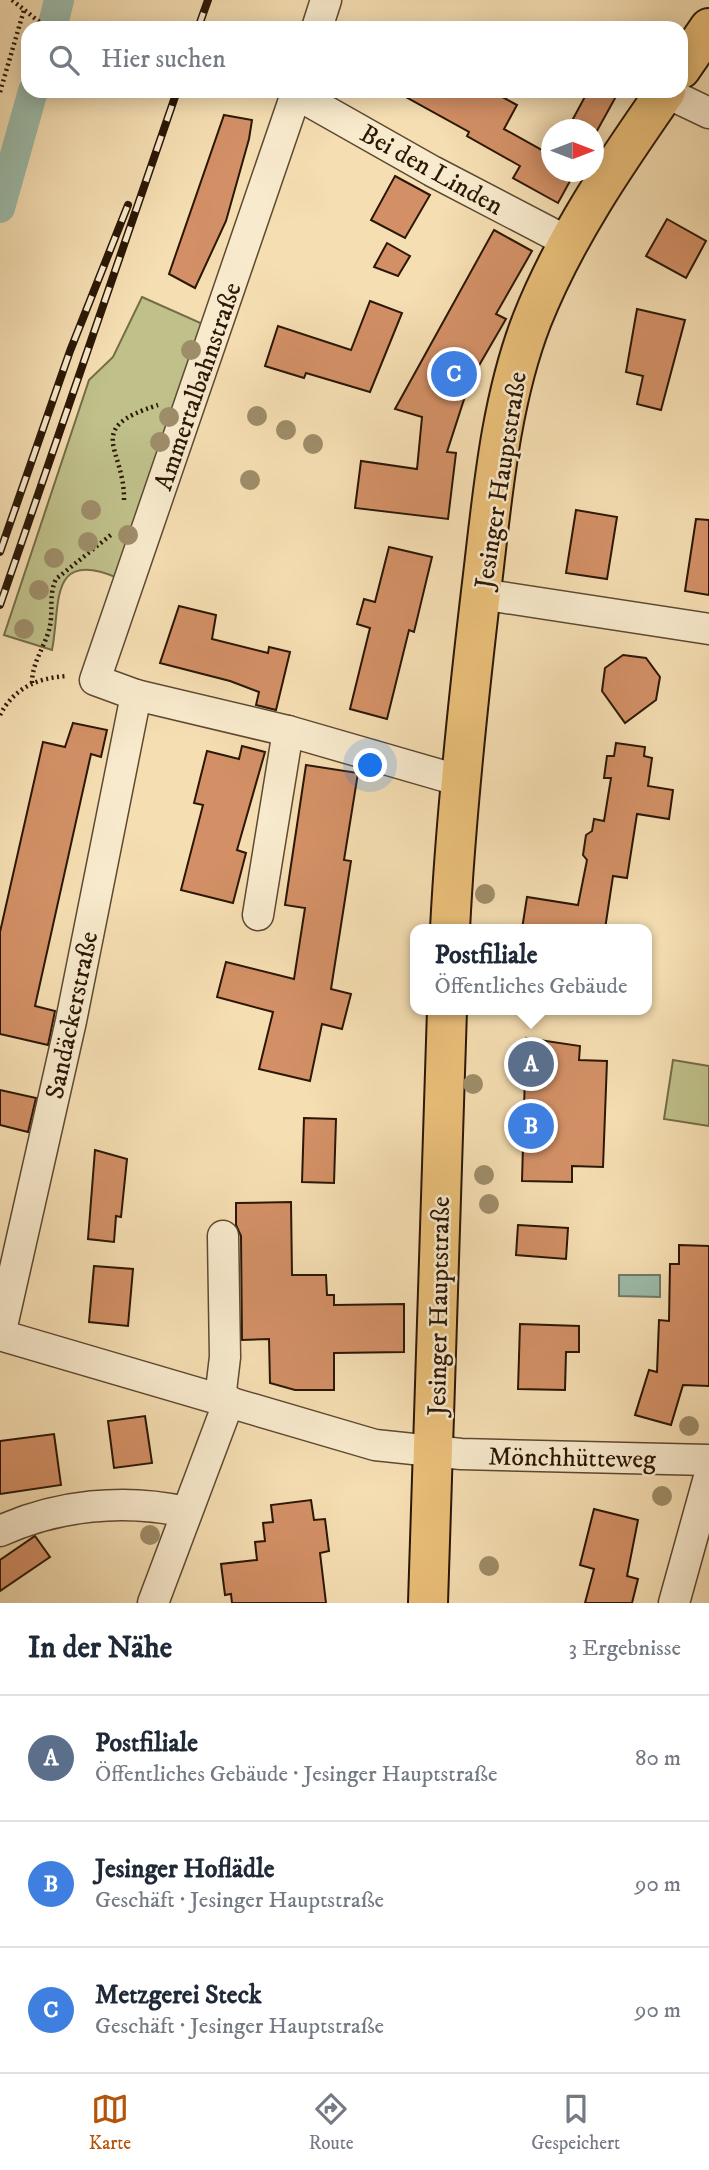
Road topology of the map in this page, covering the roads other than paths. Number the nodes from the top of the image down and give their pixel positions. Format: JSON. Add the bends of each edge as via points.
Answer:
{"nodes":[{"id":1,"x":326,"y":0,"type":"edge"},
{"id":2,"x":319,"y":21,"type":"edge"},
{"id":3,"x":709,"y":28,"type":"edge"},
{"id":4,"x":688,"y":58,"type":"edge"},
{"id":5,"x":688,"y":97,"type":"edge"},
{"id":6,"x":295,"y":98,"type":"edge"},
{"id":7,"x":307,"y":98,"type":"edge"},
{"id":8,"x":661,"y":98,"type":"edge"},
{"id":9,"x":709,"y":113,"type":"edge"},
{"id":10,"x":568,"y":242,"type":"junction"},
{"id":11,"x":481,"y":594,"type":"junction"},
{"id":12,"x":709,"y":629,"type":"edge"},
{"id":13,"x":136,"y":695,"type":"junction"},
{"id":14,"x":288,"y":731,"type":"junction"},
{"id":15,"x":461,"y":781,"type":"junction"},
{"id":16,"x":258,"y":915,"type":"dead end"},
{"id":17,"x":450,"y":924,"type":"edge"},
{"id":18,"x":447,"y":1015,"type":"edge"},
{"id":19,"x":223,"y":1236,"type":"dead end"},
{"id":20,"x":0,"y":1335,"type":"edge"},
{"id":21,"x":225,"y":1400,"type":"junction"},
{"id":22,"x":434,"y":1453,"type":"junction"},
{"id":23,"x":709,"y":1460,"type":"edge"},
{"id":24,"x":709,"y":1477,"type":"edge"},
{"id":25,"x":186,"y":1511,"type":"junction"},
{"id":26,"x":0,"y":1531,"type":"edge"},
{"id":27,"x":153,"y":1603,"type":"edge"},
{"id":28,"x":428,"y":1603,"type":"edge"},
{"id":29,"x":674,"y":1603,"type":"edge"}],
"edges":[{"from":1,"to":2,"type":"street"},
{"from":3,"to":4,"type":"main road","name":"Jesinger Hauptstraße"},
{"from":5,"to":9,"type":"street"},
{"from":6,"to":13,"type":"street","name":"Ammertalbahnstraße","via":[[95,680]]},
{"from":7,"to":10,"type":"street","name":"Bei den Linden","via":[[432,171]]},
{"from":8,"to":10,"type":"main road","name":"Jesinger Hauptstraße"},
{"from":10,"to":11,"type":"main road","name":"Jesinger Hauptstraße","via":[[531,323],[510,393]]},
{"from":11,"to":12,"type":"street"},
{"from":11,"to":15,"type":"main road","name":"Jesinger Hauptstraße"},
{"from":13,"to":14,"type":"street"},
{"from":13,"to":20,"type":"street","name":"Sandäckerstraße","via":[[74,1008]]},
{"from":14,"to":15,"type":"street"},
{"from":14,"to":16,"type":"street"},
{"from":15,"to":17,"type":"main road","name":"Jesinger Hauptstraße"},
{"from":18,"to":22,"type":"main road","name":"Jesinger Hauptstraße"},
{"from":19,"to":21,"type":"street"},
{"from":20,"to":21,"type":"street","name":"Sandäckerstraße"},
{"from":21,"to":22,"type":"street","name":"Sandäckerstraße","via":[[361,1442]]},
{"from":21,"to":25,"type":"street"},
{"from":22,"to":23,"type":"street","name":"Mönchhütteweg"},
{"from":22,"to":28,"type":"main road","name":"Jesinger Hauptstraße"},
{"from":24,"to":29,"type":"street"},
{"from":25,"to":26,"type":"street","via":[[153,1505],[83,1507],[46,1514]]},
{"from":25,"to":27,"type":"street"}]}
